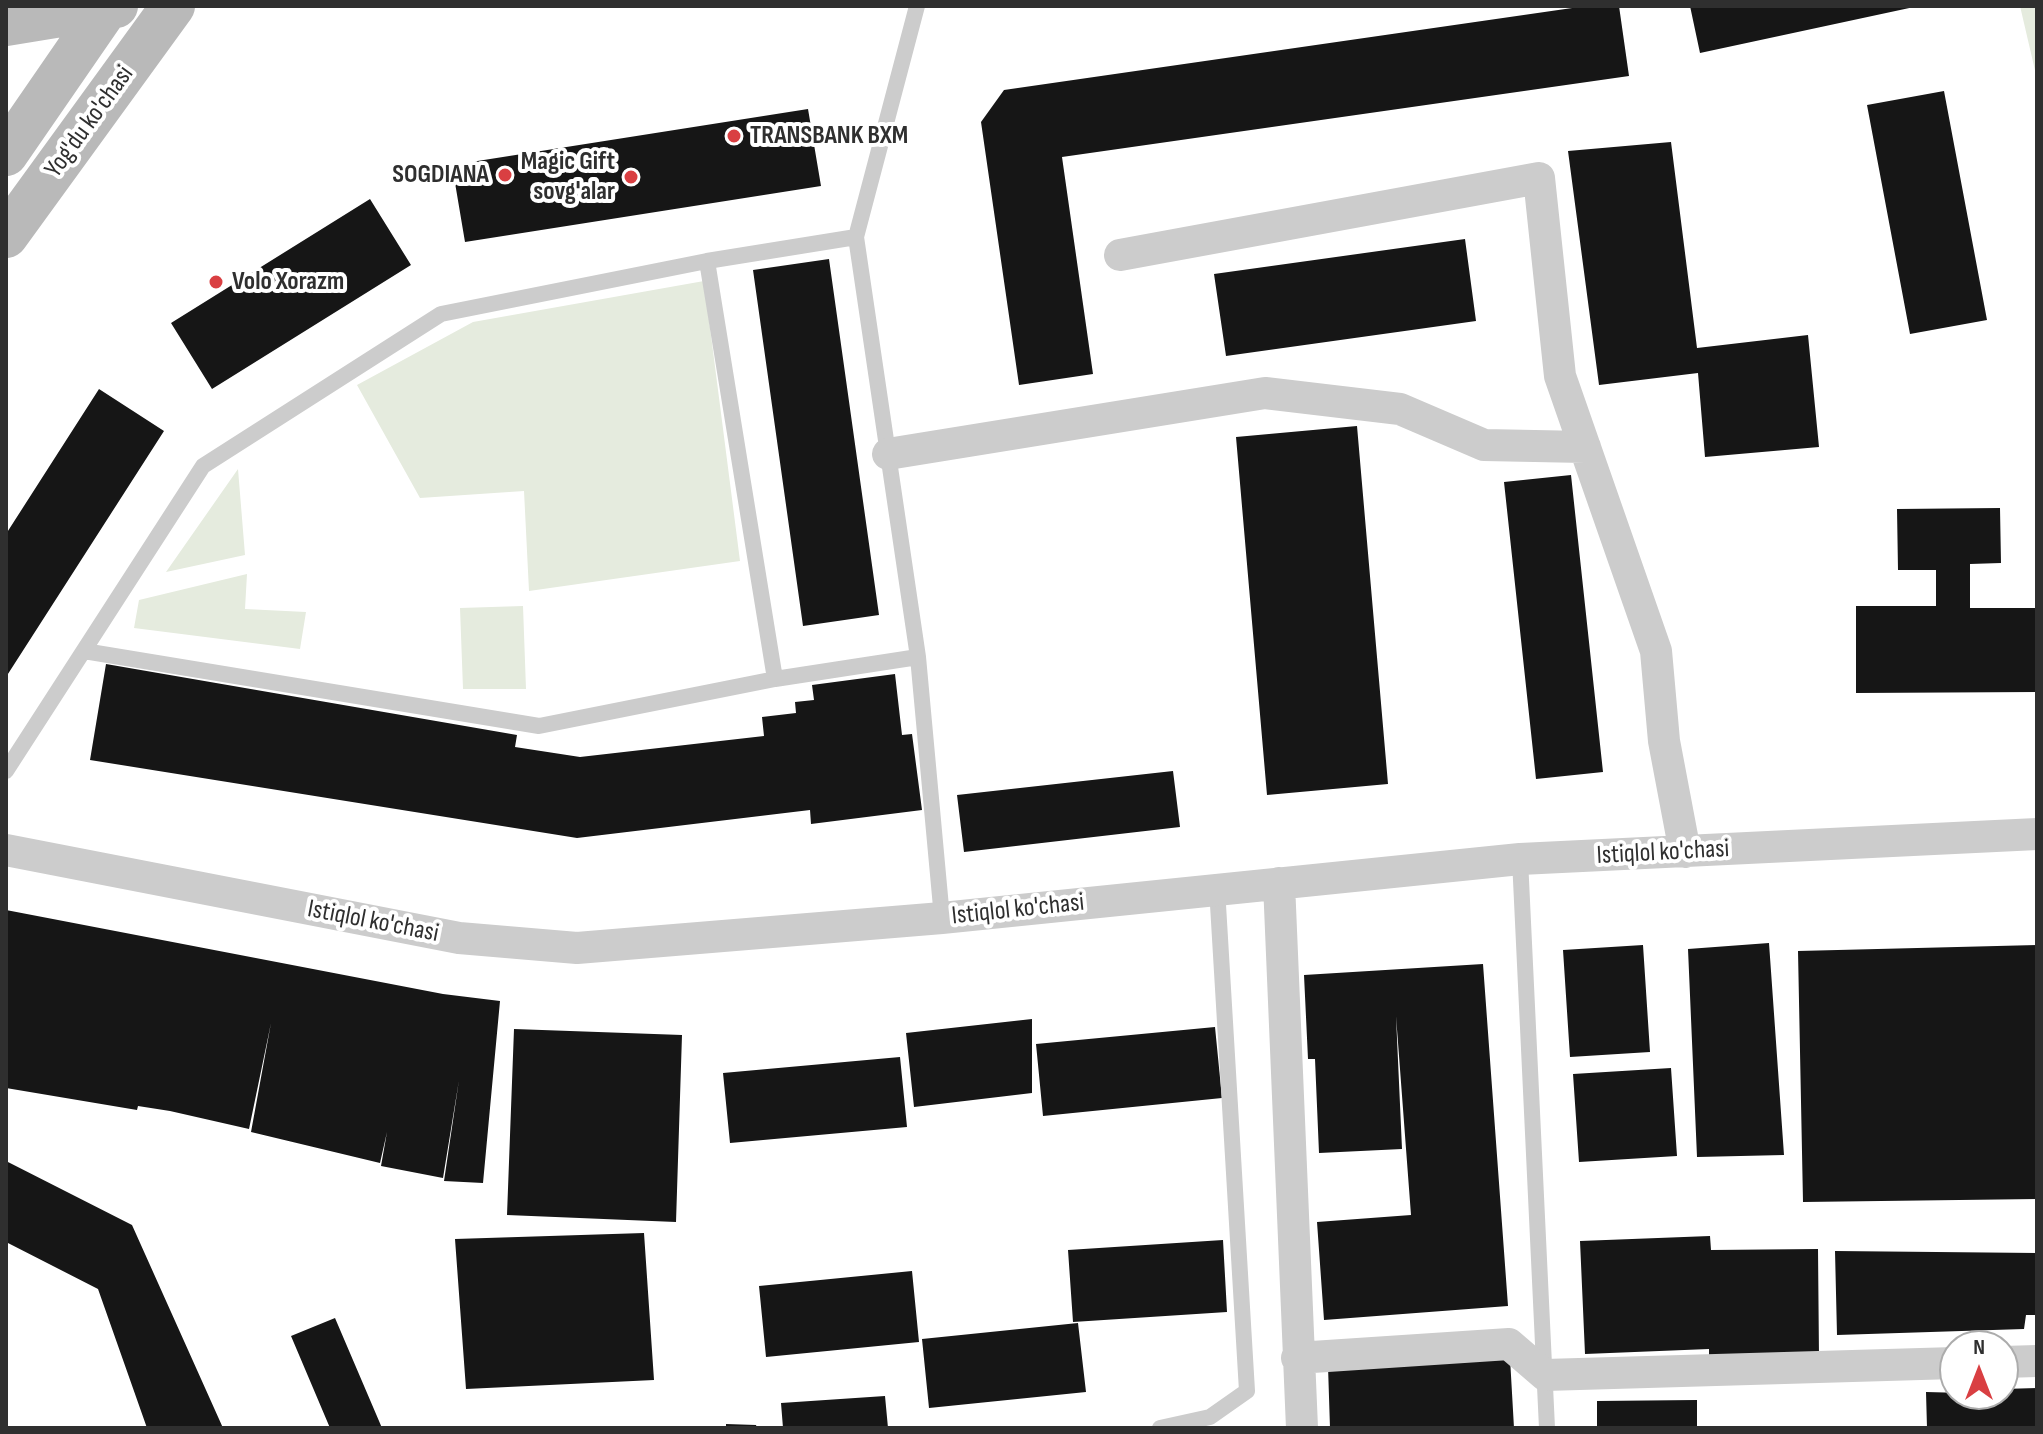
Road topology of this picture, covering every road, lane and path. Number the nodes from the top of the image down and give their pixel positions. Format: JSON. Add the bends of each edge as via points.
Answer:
{"nodes":[{"id":1,"x":110,"y":6,"type":"edge"},
{"id":2,"x":173,"y":6,"type":"edge"},
{"id":3,"x":917,"y":6,"type":"edge"},
{"id":4,"x":6,"y":24,"type":"edge"},
{"id":5,"x":6,"y":154,"type":"edge"},
{"id":6,"x":6,"y":236,"type":"edge"},
{"id":7,"x":856,"y":237,"type":"junction"},
{"id":8,"x":1120,"y":255,"type":"dead end"},
{"id":9,"x":707,"y":261,"type":"junction"},
{"id":10,"x":1585,"y":447,"type":"junction"},
{"id":11,"x":888,"y":454,"type":"junction"},
{"id":12,"x":84,"y":651,"type":"junction"},
{"id":13,"x":918,"y":657,"type":"junction"},
{"id":14,"x":775,"y":679,"type":"junction"},
{"id":15,"x":6,"y":771,"type":"edge"},
{"id":16,"x":2037,"y":834,"type":"edge"},
{"id":17,"x":6,"y":850,"type":"edge"},
{"id":18,"x":1685,"y":852,"type":"junction"},
{"id":19,"x":1520,"y":859,"type":"junction"},
{"id":20,"x":1279,"y":883,"type":"junction"},
{"id":21,"x":1217,"y":888,"type":"junction"},
{"id":22,"x":942,"y":918,"type":"junction"},
{"id":23,"x":1297,"y":1358,"type":"junction"},
{"id":24,"x":1939,"y":1363,"type":"edge"},
{"id":25,"x":1545,"y":1375,"type":"junction"},
{"id":26,"x":1160,"y":1428,"type":"edge"},
{"id":27,"x":1302,"y":1428,"type":"edge"},
{"id":28,"x":1547,"y":1428,"type":"edge"}],
"edges":[{"from":1,"to":4,"type":"main road"},
{"from":1,"to":5,"type":"main road","name":"Yog'du ko'chasi"},
{"from":2,"to":6,"type":"main road","name":"Yog'du ko'chasi"},
{"from":3,"to":7,"type":"lane"},
{"from":7,"to":9,"type":"lane"},
{"from":7,"to":11,"type":"lane"},
{"from":8,"to":10,"type":"street","via":[[1539,178],[1560,376]]},
{"from":9,"to":12,"type":"lane","via":[[441,314],[203,466]]},
{"from":9,"to":14,"type":"lane"},
{"from":10,"to":11,"type":"street","via":[[1484,445],[1400,409],[1265,393]]},
{"from":10,"to":18,"type":"street","via":[[1656,651],[1664,741]]},
{"from":11,"to":13,"type":"lane"},
{"from":12,"to":14,"type":"lane","via":[[539,726]]},
{"from":12,"to":15,"type":"lane"},
{"from":13,"to":14,"type":"lane"},
{"from":13,"to":22,"type":"lane"},
{"from":16,"to":18,"type":"street","name":"Istiqlol ko'chasi"},
{"from":17,"to":22,"type":"street","name":"Istiqlol ko'chasi","via":[[459,938],[577,948]]},
{"from":18,"to":19,"type":"street","name":"Istiqlol ko'chasi"},
{"from":19,"to":20,"type":"street","name":"Istiqlol ko'chasi"},
{"from":19,"to":25,"type":"lane"},
{"from":20,"to":21,"type":"street","name":"Istiqlol ko'chasi"},
{"from":20,"to":23,"type":"street"},
{"from":21,"to":22,"type":"street","name":"Istiqlol ko'chasi"},
{"from":21,"to":26,"type":"lane","via":[[1247,1391],[1210,1417]]},
{"from":23,"to":25,"type":"street","via":[[1509,1344]]},
{"from":23,"to":27,"type":"street"},
{"from":24,"to":25,"type":"street"},
{"from":25,"to":28,"type":"lane"}]}
